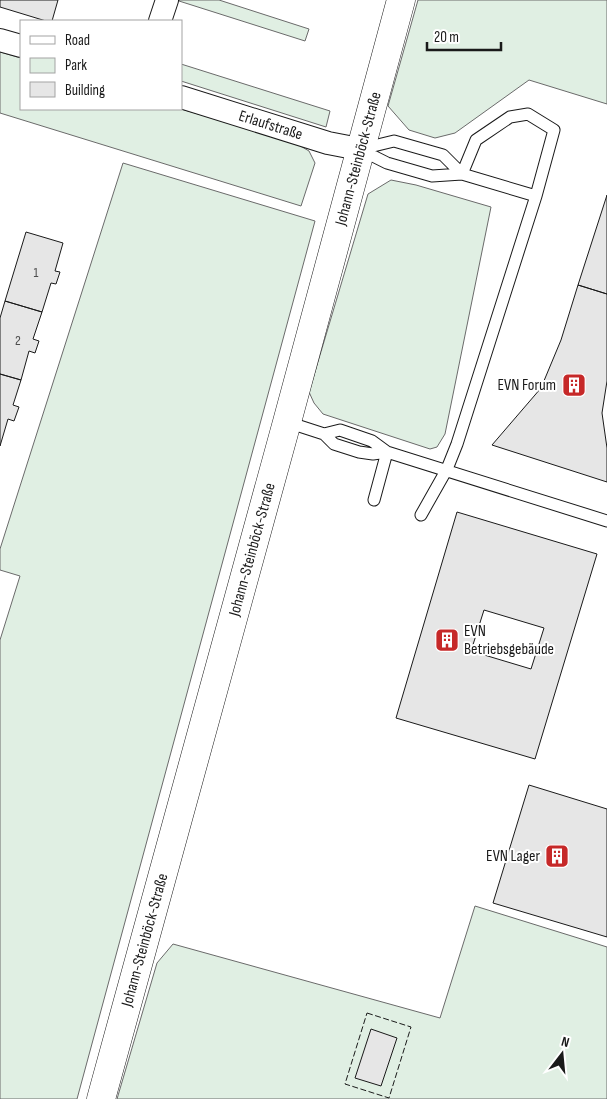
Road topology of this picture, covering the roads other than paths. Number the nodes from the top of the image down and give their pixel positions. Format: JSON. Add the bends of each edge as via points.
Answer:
{"nodes":[{"id":1,"x":167,"y":0,"type":"edge"},
{"id":2,"x":401,"y":0,"type":"edge"},
{"id":3,"x":160,"y":20,"type":"edge"},
{"id":4,"x":0,"y":40,"type":"edge"},
{"id":5,"x":20,"y":46,"type":"edge"},
{"id":6,"x":182,"y":97,"type":"edge"},
{"id":7,"x":360,"y":149,"type":"junction"},
{"id":8,"x":462,"y":174,"type":"junction"},
{"id":9,"x":536,"y":196,"type":"junction"},
{"id":10,"x":287,"y":422,"type":"junction"},
{"id":11,"x":387,"y":452,"type":"junction"},
{"id":12,"x":447,"y":469,"type":"junction"},
{"id":13,"x":374,"y":500,"type":"dead end"},
{"id":14,"x":421,"y":514,"type":"dead end"},
{"id":15,"x":607,"y":521,"type":"edge"},
{"id":16,"x":101,"y":1099,"type":"edge"}],
"edges":[{"from":1,"to":3,"type":"street"},
{"from":2,"to":7,"type":"street","name":"Johann-Steinböck-Straße"},
{"from":4,"to":5,"type":"street"},
{"from":6,"to":7,"type":"street","name":"Erlaufstraße","via":[[328,143]]},
{"from":7,"to":8,"type":"lane","via":[[387,163],[432,176]]},
{"from":7,"to":8,"type":"lane","via":[[394,141],[443,155]]},
{"from":7,"to":10,"type":"street","name":"Johann-Steinböck-Straße"},
{"from":8,"to":9,"type":"lane"},
{"from":8,"to":9,"type":"lane","via":[[476,140],[510,117],[528,114],[554,130]]},
{"from":9,"to":12,"type":"lane"},
{"from":10,"to":11,"type":"lane","via":[[324,434],[340,430],[372,441]]},
{"from":10,"to":16,"type":"street","name":"Johann-Steinböck-Straße"},
{"from":11,"to":12,"type":"lane"},
{"from":11,"to":13,"type":"lane"},
{"from":12,"to":14,"type":"lane"},
{"from":12,"to":15,"type":"lane"}]}
